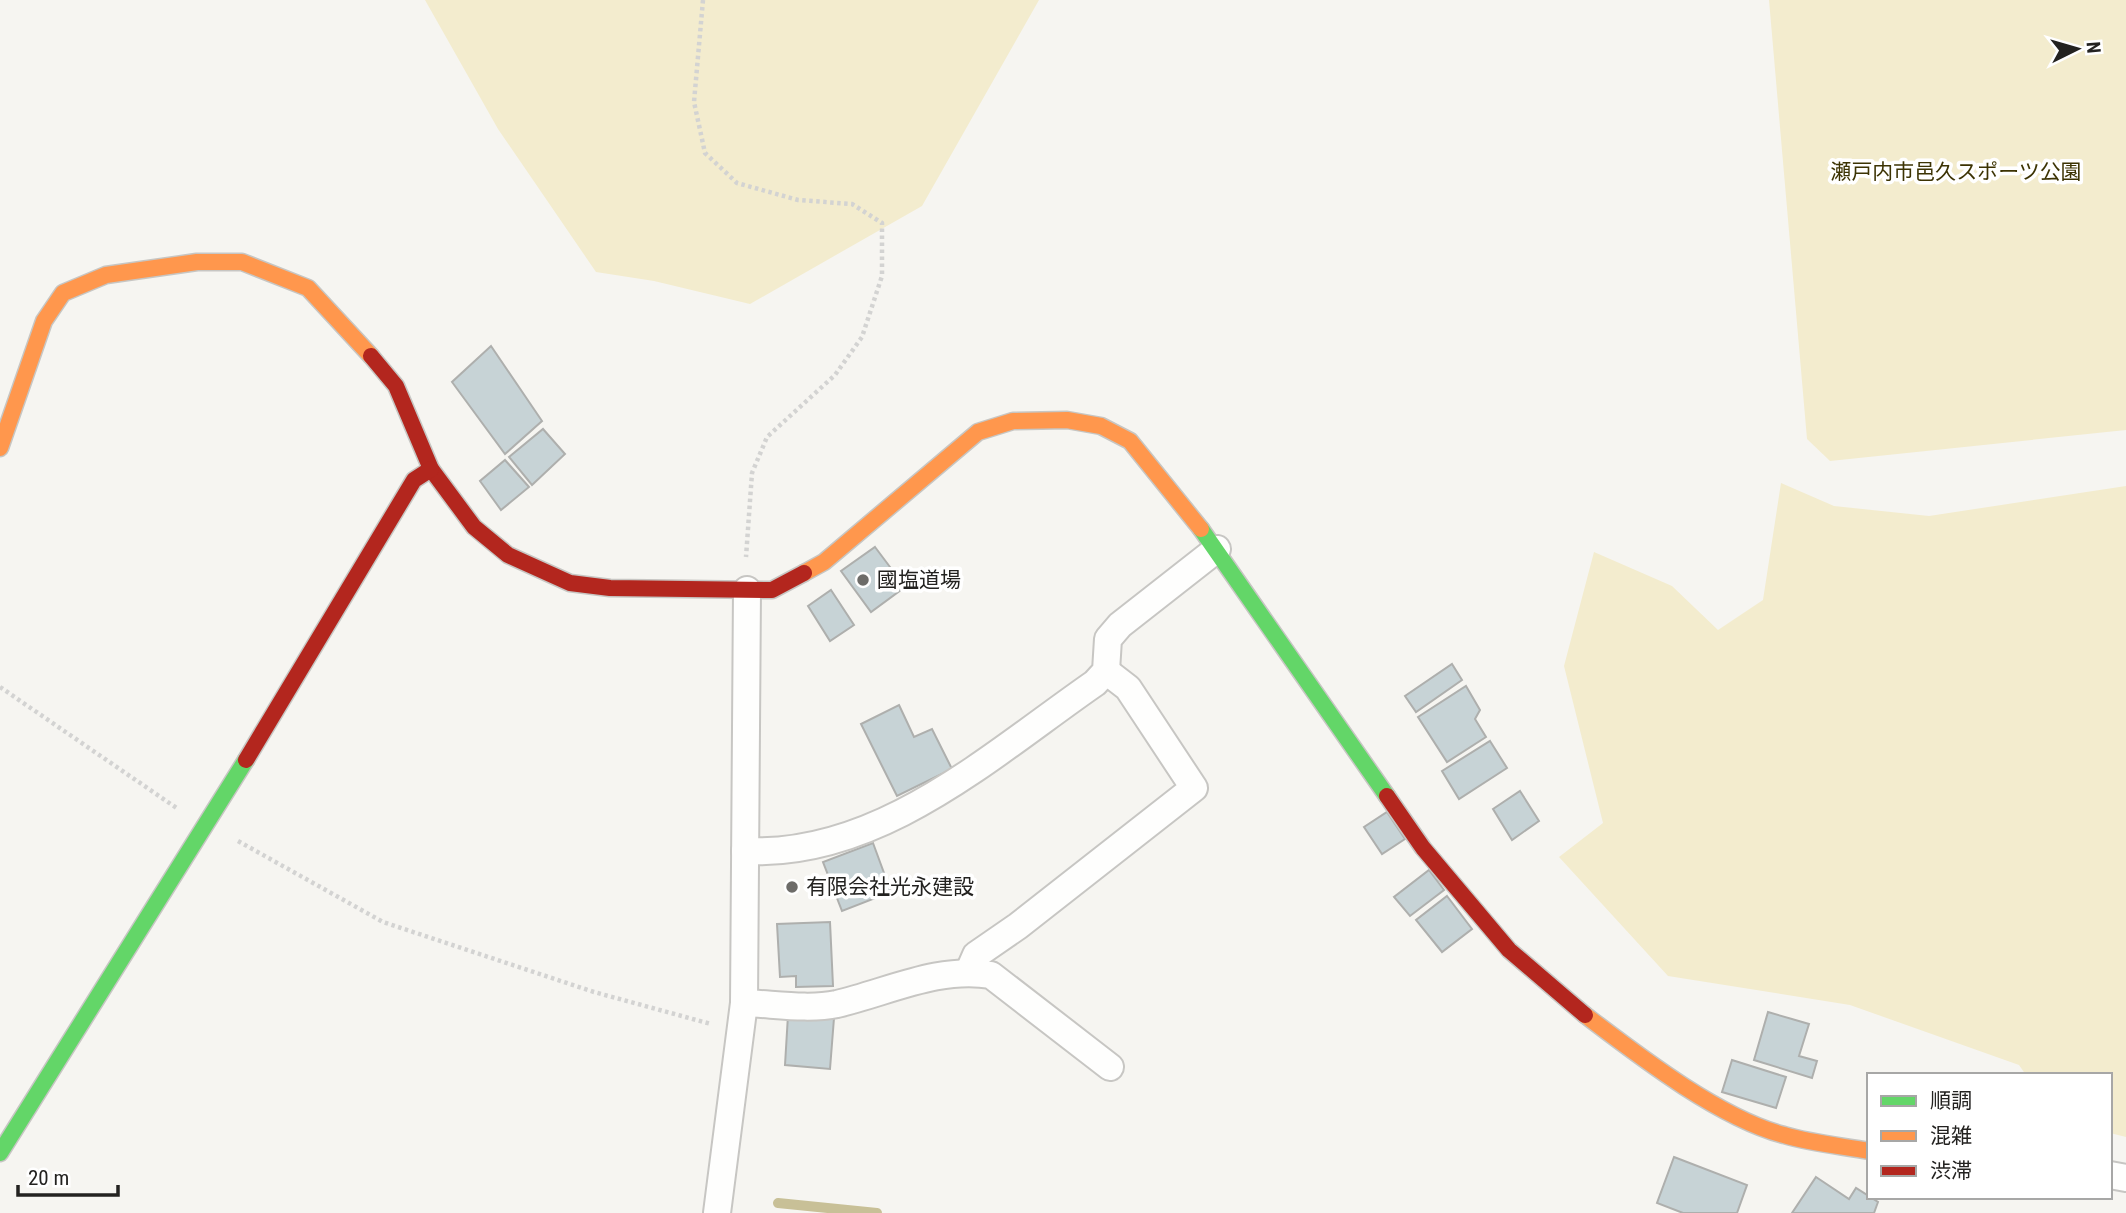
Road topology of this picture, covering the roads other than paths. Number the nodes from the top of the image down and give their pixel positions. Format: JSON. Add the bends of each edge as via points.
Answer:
{"nodes":[{"id":1,"x":0,"y":448,"type":"edge"},
{"id":2,"x":431,"y":469,"type":"junction"},
{"id":3,"x":1217,"y":549,"type":"junction"},
{"id":4,"x":747,"y":590,"type":"junction"},
{"id":5,"x":1106,"y":671,"type":"junction"},
{"id":6,"x":745,"y":851,"type":"junction"},
{"id":7,"x":969,"y":971,"type":"junction"},
{"id":8,"x":744,"y":1003,"type":"junction"},
{"id":9,"x":1110,"y":1067,"type":"dead end"},
{"id":10,"x":1867,"y":1151,"type":"edge"},
{"id":11,"x":0,"y":1153,"type":"edge"},
{"id":12,"x":717,"y":1213,"type":"edge"}],
"edges":[{"from":1,"to":2,"type":"street","via":[[44,321],[63,293],[106,275],[197,262],[242,261],[308,288],[343,323],[396,386]]},
{"from":2,"to":4,"type":"street","via":[[474,527],[508,555],[570,583]]},
{"from":2,"to":11,"type":"street","via":[[414,480],[208,824]]},
{"from":3,"to":4,"type":"street","via":[[1130,441],[1101,426],[1067,420],[1013,421],[978,432],[824,562],[772,590]]},
{"from":3,"to":5,"type":"street","via":[[1120,625],[1108,639]]},
{"from":3,"to":10,"type":"street","via":[[1423,848],[1509,950],[1657,1069],[1722,1108],[1783,1135]]},
{"from":4,"to":6,"type":"street"},
{"from":5,"to":6,"type":"street","via":[[1096,683],[917,805],[821,846],[779,853]]},
{"from":5,"to":7,"type":"street","via":[[1128,688],[1194,788],[976,955]]},
{"from":6,"to":8,"type":"street"},
{"from":7,"to":8,"type":"street","via":[[834,1004]]},
{"from":7,"to":9,"type":"street","via":[[991,975]]},
{"from":8,"to":12,"type":"street"}]}
